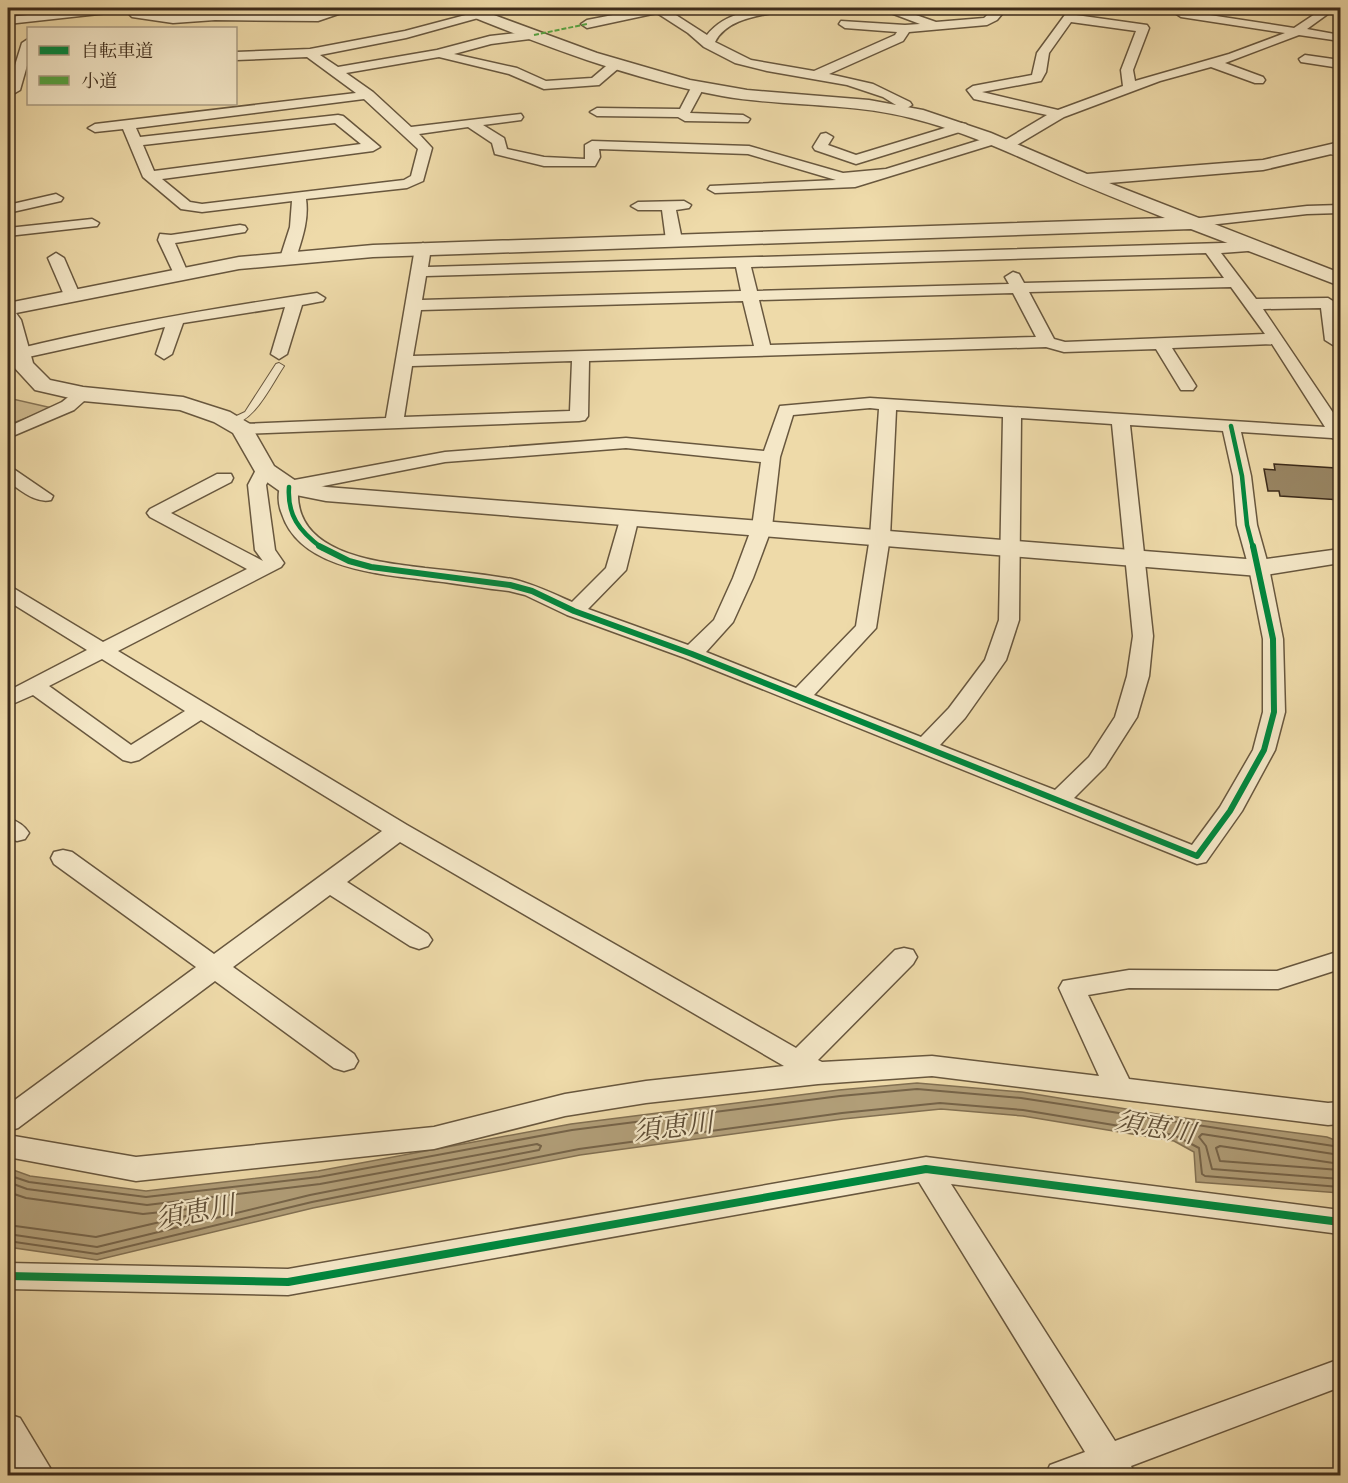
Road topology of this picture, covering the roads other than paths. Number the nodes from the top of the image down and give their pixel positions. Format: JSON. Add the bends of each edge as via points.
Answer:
{"nodes":[{"id":1,"x":123,"y":8,"type":"edge"},
{"id":2,"x":130,"y":8,"type":"edge"},
{"id":3,"x":286,"y":8,"type":"edge"},
{"id":4,"x":350,"y":8,"type":"edge"},
{"id":5,"x":503,"y":8,"type":"edge"},
{"id":6,"x":601,"y":8,"type":"edge"},
{"id":7,"x":658,"y":8,"type":"edge"},
{"id":8,"x":782,"y":8,"type":"edge"},
{"id":9,"x":887,"y":8,"type":"edge"},
{"id":10,"x":1192,"y":8,"type":"edge"},
{"id":11,"x":1315,"y":8,"type":"edge"},
{"id":12,"x":995,"y":9,"type":"edge"},
{"id":13,"x":1333,"y":9,"type":"edge"},
{"id":14,"x":51,"y":11,"type":"edge"},
{"id":15,"x":212,"y":11,"type":"edge"},
{"id":16,"x":471,"y":11,"type":"edge"},
{"id":17,"x":1072,"y":13,"type":"edge"},
{"id":18,"x":1148,"y":13,"type":"dead end"},
{"id":19,"x":620,"y":15,"type":"junction"},
{"id":20,"x":296,"y":18,"type":"junction"},
{"id":21,"x":8,"y":21,"type":"edge"},
{"id":22,"x":587,"y":24,"type":"dead end"},
{"id":23,"x":845,"y":24,"type":"dead end"},
{"id":24,"x":937,"y":27,"type":"junction"},
{"id":25,"x":1143,"y":28,"type":"junction"},
{"id":26,"x":905,"y":30,"type":"junction"},
{"id":27,"x":1296,"y":32,"type":"junction"},
{"id":28,"x":534,"y":34,"type":"junction"},
{"id":29,"x":1341,"y":38,"type":"edge"},
{"id":30,"x":708,"y":44,"type":"junction"},
{"id":31,"x":27,"y":46,"type":"edge"},
{"id":32,"x":310,"y":53,"type":"junction"},
{"id":33,"x":438,"y":54,"type":"junction"},
{"id":34,"x":237,"y":56,"type":"edge"},
{"id":35,"x":1305,"y":59,"type":"dead end"},
{"id":36,"x":1212,"y":63,"type":"junction"},
{"id":37,"x":616,"y":64,"type":"junction"},
{"id":38,"x":1341,"y":64,"type":"edge"},
{"id":39,"x":19,"y":66,"type":"edge"},
{"id":40,"x":336,"y":71,"type":"junction"},
{"id":41,"x":816,"y":75,"type":"junction"},
{"id":42,"x":1259,"y":80,"type":"dead end"},
{"id":43,"x":698,"y":87,"type":"junction"},
{"id":44,"x":1130,"y":89,"type":"junction"},
{"id":45,"x":8,"y":93,"type":"edge"},
{"id":46,"x":368,"y":95,"type":"junction"},
{"id":47,"x":897,"y":110,"type":"junction"},
{"id":48,"x":597,"y":112,"type":"dead end"},
{"id":49,"x":1059,"y":114,"type":"junction"},
{"id":50,"x":516,"y":117,"type":"dead end"},
{"id":51,"x":743,"y":118,"type":"dead end"},
{"id":52,"x":461,"y":120,"type":"junction"},
{"id":53,"x":128,"y":124,"type":"junction"},
{"id":54,"x":961,"y":127,"type":"junction"},
{"id":55,"x":95,"y":128,"type":"dead end"},
{"id":56,"x":687,"y":128,"type":"junction"},
{"id":57,"x":410,"y":131,"type":"junction"},
{"id":58,"x":826,"y":137,"type":"dead end"},
{"id":59,"x":135,"y":142,"type":"junction"},
{"id":60,"x":1000,"y":142,"type":"junction"},
{"id":61,"x":1337,"y":151,"type":"edge"},
{"id":62,"x":886,"y":174,"type":"junction"},
{"id":63,"x":150,"y":176,"type":"junction"},
{"id":64,"x":1086,"y":180,"type":"junction"},
{"id":65,"x":715,"y":189,"type":"dead end"},
{"id":66,"x":298,"y":195,"type":"junction"},
{"id":67,"x":56,"y":198,"type":"dead end"},
{"id":68,"x":668,"y":205,"type":"junction"},
{"id":69,"x":684,"y":205,"type":"dead end"},
{"id":70,"x":638,"y":206,"type":"dead end"},
{"id":71,"x":8,"y":209,"type":"edge"},
{"id":72,"x":1341,"y":209,"type":"edge"},
{"id":73,"x":92,"y":223,"type":"dead end"},
{"id":74,"x":1191,"y":223,"type":"junction"},
{"id":75,"x":240,"y":229,"type":"dead end"},
{"id":76,"x":8,"y":232,"type":"edge"},
{"id":77,"x":674,"y":240,"type":"junction"},
{"id":78,"x":1256,"y":247,"type":"junction"},
{"id":79,"x":423,"y":248,"type":"junction"},
{"id":80,"x":1210,"y":248,"type":"junction"},
{"id":81,"x":1001,"y":255,"type":"junction"},
{"id":82,"x":56,"y":258,"type":"dead end"},
{"id":83,"x":288,"y":258,"type":"junction"},
{"id":84,"x":742,"y":262,"type":"junction"},
{"id":85,"x":419,"y":272,"type":"junction"},
{"id":86,"x":180,"y":273,"type":"junction"},
{"id":87,"x":1341,"y":280,"type":"edge"},
{"id":88,"x":1235,"y":282,"type":"junction"},
{"id":89,"x":1019,"y":288,"type":"junction"},
{"id":90,"x":72,"y":295,"type":"junction"},
{"id":91,"x":751,"y":296,"type":"junction"},
{"id":92,"x":317,"y":298,"type":"dead end"},
{"id":93,"x":295,"y":301,"type":"junction"},
{"id":94,"x":1252,"y":304,"type":"junction"},
{"id":95,"x":414,"y":305,"type":"junction"},
{"id":96,"x":8,"y":309,"type":"edge"},
{"id":97,"x":8,"y":317,"type":"edge"},
{"id":98,"x":176,"y":321,"type":"junction"},
{"id":99,"x":1277,"y":339,"type":"junction"},
{"id":100,"x":1333,"y":340,"type":"dead end"},
{"id":101,"x":1047,"y":342,"type":"junction"},
{"id":102,"x":1161,"y":343,"type":"junction"},
{"id":103,"x":763,"y":350,"type":"junction"},
{"id":104,"x":19,"y":354,"type":"junction"},
{"id":105,"x":164,"y":354,"type":"dead end"},
{"id":106,"x":581,"y":356,"type":"junction"},
{"id":107,"x":279,"y":360,"type":"joint"},
{"id":108,"x":405,"y":361,"type":"junction"},
{"id":109,"x":1187,"y":386,"type":"dead end"},
{"id":110,"x":83,"y":394,"type":"junction"},
{"id":111,"x":888,"y":404,"type":"junction"},
{"id":112,"x":1012,"y":412,"type":"junction"},
{"id":113,"x":1120,"y":419,"type":"junction"},
{"id":114,"x":394,"y":422,"type":"junction"},
{"id":115,"x":236,"y":425,"type":"junction"},
{"id":116,"x":1231,"y":426,"type":"junction"},
{"id":117,"x":8,"y":433,"type":"edge"},
{"id":118,"x":1340,"y":435,"type":"edge"},
{"id":119,"x":771,"y":457,"type":"junction"},
{"id":120,"x":265,"y":470,"type":"junction"},
{"id":121,"x":8,"y":474,"type":"edge"},
{"id":122,"x":224,"y":478,"type":"dead end"},
{"id":123,"x":289,"y":488,"type":"junction"},
{"id":124,"x":44,"y":496,"type":"dead end"},
{"id":125,"x":629,"y":517,"type":"junction"},
{"id":126,"x":762,"y":527,"type":"junction"},
{"id":127,"x":880,"y":537,"type":"junction"},
{"id":128,"x":1009,"y":548,"type":"junction"},
{"id":129,"x":1341,"y":556,"type":"edge"},
{"id":130,"x":1134,"y":558,"type":"junction"},
{"id":131,"x":1259,"y":568,"type":"junction"},
{"id":132,"x":262,"y":569,"type":"junction"},
{"id":133,"x":8,"y":593,"type":"edge"},
{"id":134,"x":574,"y":611,"type":"junction"},
{"id":135,"x":103,"y":650,"type":"junction"},
{"id":136,"x":692,"y":654,"type":"junction"},
{"id":137,"x":33,"y":685,"type":"junction"},
{"id":138,"x":800,"y":697,"type":"junction"},
{"id":139,"x":8,"y":699,"type":"edge"},
{"id":140,"x":200,"y":711,"type":"junction"},
{"id":141,"x":924,"y":748,"type":"junction"},
{"id":142,"x":1058,"y":801,"type":"junction"},
{"id":143,"x":399,"y":831,"type":"junction"},
{"id":144,"x":63,"y":858,"type":"dead end"},
{"id":145,"x":330,"y":882,"type":"junction"},
{"id":146,"x":419,"y":940,"type":"dead end"},
{"id":147,"x":904,"y":957,"type":"dead end"},
{"id":148,"x":1341,"y":960,"type":"edge"},
{"id":149,"x":214,"y":969,"type":"junction"},
{"id":150,"x":344,"y":1061,"type":"dead end"},
{"id":151,"x":808,"y":1068,"type":"junction"},
{"id":152,"x":1119,"y":1088,"type":"junction"},
{"id":153,"x":1341,"y":1113,"type":"edge"},
{"id":154,"x":8,"y":1120,"type":"edge"},
{"id":155,"x":8,"y":1146,"type":"edge"},
{"id":156,"x":926,"y":1169,"type":"junction"},
{"id":157,"x":1341,"y":1222,"type":"edge"},
{"id":158,"x":8,"y":1276,"type":"edge"},
{"id":159,"x":1341,"y":1373,"type":"edge"},
{"id":160,"x":8,"y":1429,"type":"edge"},
{"id":161,"x":1114,"y":1467,"type":"edge"},
{"id":162,"x":38,"y":1476,"type":"edge"},
{"id":163,"x":1062,"y":1476,"type":"edge"}],
"edges":[{"from":1,"to":14,"type":"street"},
{"from":2,"to":15,"type":"street","via":[[136,15],[173,19]]},
{"from":3,"to":20,"type":"street"},
{"from":4,"to":20,"type":"street","via":[[318,17]]},
{"from":5,"to":16,"type":"street"},
{"from":6,"to":19,"type":"street"},
{"from":7,"to":19,"type":"street"},
{"from":7,"to":30,"type":"street"},
{"from":8,"to":30,"type":"street","via":[[743,15],[717,31]]},
{"from":9,"to":24,"type":"street"},
{"from":10,"to":27,"type":"street","via":[[1178,11]]},
{"from":11,"to":13,"type":"street"},
{"from":12,"to":24,"type":"street","via":[[987,21]]},
{"from":13,"to":27,"type":"street"},
{"from":14,"to":21,"type":"street"},
{"from":15,"to":20,"type":"street"},
{"from":16,"to":28,"type":"street"},
{"from":16,"to":32,"type":"street","via":[[406,34]]},
{"from":17,"to":25,"type":"street"},
{"from":17,"to":49,"type":"street","via":[[1043,53],[1037,78],[973,90],[979,96]]},
{"from":18,"to":25,"type":"street"},
{"from":19,"to":22,"type":"street"},
{"from":23,"to":26,"type":"street"},
{"from":24,"to":26,"type":"street"},
{"from":25,"to":44,"type":"street","via":[[1127,70]]},
{"from":26,"to":41,"type":"street","via":[[899,38]]},
{"from":27,"to":29,"type":"street"},
{"from":27,"to":36,"type":"street"},
{"from":28,"to":33,"type":"street","via":[[490,40]]},
{"from":28,"to":37,"type":"street"},
{"from":30,"to":41,"type":"street","via":[[743,62]]},
{"from":31,"to":39,"type":"street"},
{"from":32,"to":34,"type":"street","via":[[274,59]]},
{"from":32,"to":40,"type":"street"},
{"from":33,"to":37,"type":"street","via":[[513,71],[544,85],[594,86]]},
{"from":33,"to":40,"type":"street"},
{"from":35,"to":38,"type":"street"},
{"from":36,"to":42,"type":"street"},
{"from":36,"to":44,"type":"street"},
{"from":37,"to":43,"type":"street"},
{"from":39,"to":45,"type":"street","via":[[15,90]]},
{"from":40,"to":46,"type":"street"},
{"from":41,"to":47,"type":"street","via":[[890,94],[905,105]]},
{"from":43,"to":47,"type":"street"},
{"from":43,"to":56,"type":"street"},
{"from":44,"to":49,"type":"street"},
{"from":46,"to":53,"type":"street"},
{"from":46,"to":57,"type":"street"},
{"from":47,"to":54,"type":"street"},
{"from":48,"to":56,"type":"street"},
{"from":49,"to":60,"type":"street"},
{"from":50,"to":52,"type":"street"},
{"from":51,"to":56,"type":"street"},
{"from":52,"to":56,"type":"street","via":[[499,141],[500,151],[558,164],[590,163],[592,145]]},
{"from":52,"to":57,"type":"street"},
{"from":53,"to":55,"type":"street"},
{"from":53,"to":59,"type":"street"},
{"from":54,"to":58,"type":"street","via":[[856,160],[820,147]]},
{"from":54,"to":60,"type":"street"},
{"from":56,"to":62,"type":"street","via":[[842,177]]},
{"from":57,"to":66,"type":"street","via":[[425,148],[418,178],[407,183]]},
{"from":59,"to":63,"type":"street"},
{"from":59,"to":63,"type":"street","via":[[338,119],[373,147]]},
{"from":60,"to":62,"type":"street"},
{"from":60,"to":64,"type":"street"},
{"from":61,"to":64,"type":"street","via":[[1218,171]]},
{"from":62,"to":65,"type":"street","via":[[855,183]]},
{"from":63,"to":66,"type":"street","via":[[186,206],[202,208]]},
{"from":64,"to":74,"type":"street"},
{"from":66,"to":83,"type":"street","via":[[295,237]]},
{"from":67,"to":71,"type":"street"},
{"from":68,"to":69,"type":"street"},
{"from":68,"to":70,"type":"street"},
{"from":68,"to":77,"type":"street"},
{"from":72,"to":74,"type":"street"},
{"from":73,"to":76,"type":"street"},
{"from":74,"to":77,"type":"street"},
{"from":74,"to":78,"type":"street"},
{"from":75,"to":86,"type":"street","via":[[165,238]]},
{"from":77,"to":79,"type":"street"},
{"from":78,"to":80,"type":"street"},
{"from":78,"to":87,"type":"street"},
{"from":79,"to":83,"type":"street"},
{"from":79,"to":85,"type":"street"},
{"from":80,"to":81,"type":"street"},
{"from":80,"to":88,"type":"street"},
{"from":81,"to":84,"type":"street"},
{"from":81,"to":89,"type":"street"},
{"from":82,"to":90,"type":"street"},
{"from":83,"to":86,"type":"street"},
{"from":84,"to":85,"type":"street"},
{"from":84,"to":91,"type":"street"},
{"from":85,"to":95,"type":"street"},
{"from":86,"to":90,"type":"street"},
{"from":88,"to":89,"type":"street"},
{"from":88,"to":94,"type":"street"},
{"from":89,"to":91,"type":"street"},
{"from":89,"to":101,"type":"street"},
{"from":90,"to":96,"type":"street"},
{"from":91,"to":95,"type":"street"},
{"from":91,"to":103,"type":"street"},
{"from":92,"to":93,"type":"street"},
{"from":93,"to":98,"type":"street"},
{"from":93,"to":107,"type":"street"},
{"from":94,"to":99,"type":"street"},
{"from":94,"to":100,"type":"street","via":[[1328,303]]},
{"from":95,"to":108,"type":"street"},
{"from":97,"to":104,"type":"street"},
{"from":98,"to":104,"type":"street"},
{"from":98,"to":105,"type":"street"},
{"from":99,"to":102,"type":"street"},
{"from":99,"to":118,"type":"street"},
{"from":101,"to":102,"type":"street","via":[[1064,347]]},
{"from":101,"to":103,"type":"street"},
{"from":102,"to":109,"type":"street"},
{"from":103,"to":106,"type":"street"},
{"from":104,"to":110,"type":"street","via":[[23,366],[43,385]]},
{"from":106,"to":108,"type":"street"},
{"from":106,"to":114,"type":"street","via":[[579,416]]},
{"from":107,"to":115,"type":"lane","via":[[248,414]]},
{"from":108,"to":114,"type":"street"},
{"from":110,"to":115,"type":"street","via":[[183,404]]},
{"from":110,"to":117,"type":"street","via":[[68,406]]},
{"from":111,"to":112,"type":"street"},
{"from":111,"to":119,"type":"street","via":[[786,410]]},
{"from":111,"to":127,"type":"street"},
{"from":112,"to":113,"type":"street"},
{"from":112,"to":128,"type":"street"},
{"from":113,"to":116,"type":"street"},
{"from":113,"to":130,"type":"street"},
{"from":114,"to":115,"type":"street"},
{"from":115,"to":120,"type":"street"},
{"from":116,"to":118,"type":"street"},
{"from":116,"to":131,"type":"street","via":[[1247,525]]},
{"from":119,"to":123,"type":"street","via":[[626,442],[445,457]]},
{"from":119,"to":126,"type":"street"},
{"from":120,"to":123,"type":"street"},
{"from":120,"to":132,"type":"street","via":[[257,485],[265,550],[274,563]]},
{"from":121,"to":124,"type":"street"},
{"from":122,"to":132,"type":"street","via":[[158,513]]},
{"from":123,"to":125,"type":"street"},
{"from":123,"to":134,"type":"street","via":[[286,503],[295,524],[328,552],[364,566],[510,585]]},
{"from":125,"to":126,"type":"street"},
{"from":125,"to":134,"type":"street","via":[[616,570]]},
{"from":126,"to":127,"type":"street"},
{"from":126,"to":136,"type":"street","via":[[723,622]]},
{"from":127,"to":128,"type":"street"},
{"from":127,"to":138,"type":"street","via":[[866,628]]},
{"from":128,"to":130,"type":"street"},
{"from":128,"to":141,"type":"street","via":[[1009,620],[995,660],[957,713]]},
{"from":129,"to":131,"type":"street"},
{"from":130,"to":131,"type":"street"},
{"from":130,"to":142,"type":"street","via":[[1143,636],[1138,676],[1126,717],[1097,762]]},
{"from":131,"to":142,"type":"street","via":[[1273,639],[1274,712],[1264,750],[1230,811],[1197,856]]},
{"from":132,"to":135,"type":"street"},
{"from":133,"to":135,"type":"street"},
{"from":134,"to":136,"type":"street"},
{"from":135,"to":137,"type":"street"},
{"from":135,"to":140,"type":"street"},
{"from":136,"to":138,"type":"street"},
{"from":137,"to":139,"type":"street"},
{"from":137,"to":140,"type":"street","via":[[131,755]]},
{"from":138,"to":141,"type":"street"},
{"from":140,"to":143,"type":"street"},
{"from":141,"to":142,"type":"street"},
{"from":143,"to":145,"type":"street"},
{"from":143,"to":151,"type":"street"},
{"from":144,"to":149,"type":"street"},
{"from":145,"to":146,"type":"street"},
{"from":145,"to":149,"type":"street"},
{"from":147,"to":151,"type":"street"},
{"from":148,"to":152,"type":"street","via":[[1278,980],[1129,979],[1072,988]]},
{"from":149,"to":150,"type":"street"},
{"from":149,"to":154,"type":"street"},
{"from":151,"to":152,"type":"street","via":[[932,1066]]},
{"from":151,"to":155,"type":"street","via":[[576,1103],[434,1138],[136,1168]]},
{"from":152,"to":153,"type":"street"},
{"from":156,"to":157,"type":"street"},
{"from":156,"to":158,"type":"street","via":[[288,1282]]},
{"from":156,"to":161,"type":"street"},
{"from":159,"to":161,"type":"street"},
{"from":160,"to":162,"type":"street"},
{"from":161,"to":163,"type":"street"}]}
